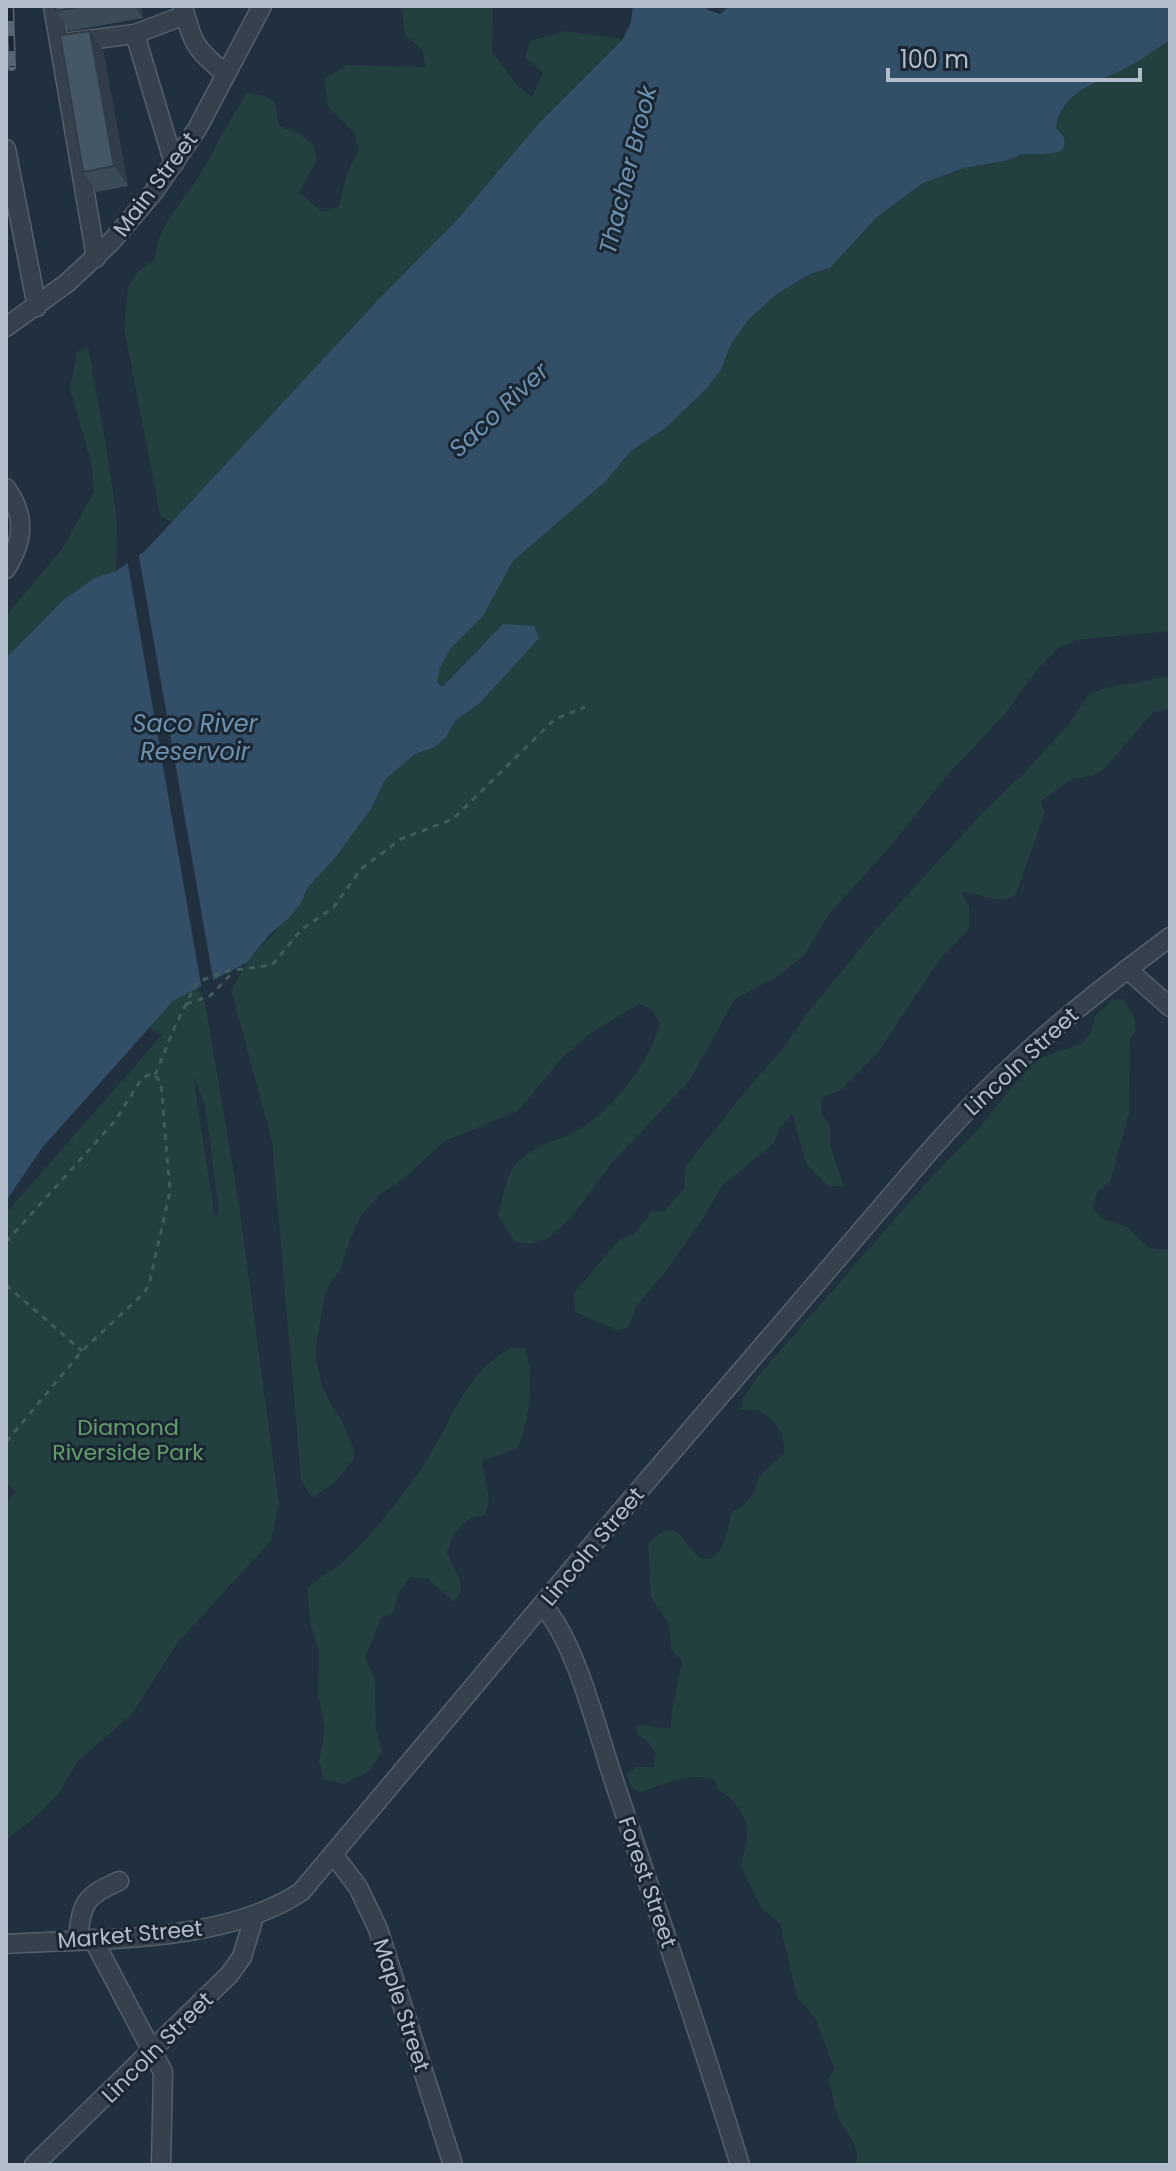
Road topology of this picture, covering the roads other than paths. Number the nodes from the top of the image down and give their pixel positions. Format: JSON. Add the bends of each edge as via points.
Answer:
{"nodes":[{"id":1,"x":53,"y":6,"type":"edge"},
{"id":2,"x":262,"y":6,"type":"edge"},
{"id":3,"x":184,"y":10,"type":"edge"},
{"id":4,"x":135,"y":34,"type":"junction"},
{"id":5,"x":60,"y":44,"type":"junction"},
{"id":6,"x":226,"y":74,"type":"junction"},
{"id":7,"x":6,"y":149,"type":"edge"},
{"id":8,"x":174,"y":164,"type":"junction"},
{"id":9,"x":96,"y":258,"type":"junction"},
{"id":10,"x":37,"y":307,"type":"junction"},
{"id":11,"x":6,"y":327,"type":"edge"},
{"id":12,"x":6,"y":488,"type":"edge"},
{"id":13,"x":6,"y":569,"type":"edge"},
{"id":14,"x":1170,"y":937,"type":"edge"},
{"id":15,"x":1127,"y":969,"type":"junction"},
{"id":16,"x":1170,"y":1007,"type":"edge"},
{"id":17,"x":542,"y":1605,"type":"junction"},
{"id":18,"x":333,"y":1854,"type":"junction"},
{"id":19,"x":119,"y":1881,"type":"dead end"},
{"id":20,"x":254,"y":1917,"type":"junction"},
{"id":21,"x":86,"y":1939,"type":"junction"},
{"id":22,"x":6,"y":1944,"type":"edge"},
{"id":23,"x":153,"y":2051,"type":"junction"},
{"id":24,"x":34,"y":2165,"type":"edge"},
{"id":25,"x":161,"y":2165,"type":"edge"},
{"id":26,"x":453,"y":2165,"type":"edge"},
{"id":27,"x":740,"y":2165,"type":"edge"}],
"edges":[{"from":1,"to":5,"type":"street"},
{"from":2,"to":6,"type":"street","name":"Main Street"},
{"from":3,"to":4,"type":"street"},
{"from":3,"to":6,"type":"street","via":[[200,53]]},
{"from":4,"to":5,"type":"street"},
{"from":4,"to":8,"type":"street"},
{"from":5,"to":9,"type":"street"},
{"from":6,"to":8,"type":"street","name":"Main Street"},
{"from":7,"to":10,"type":"street"},
{"from":8,"to":9,"type":"street","name":"Main Street"},
{"from":9,"to":10,"type":"street","name":"Main Street"},
{"from":10,"to":11,"type":"street","name":"Main Street"},
{"from":12,"to":13,"type":"street","via":[[22,526]]},
{"from":14,"to":15,"type":"street","name":"Lincoln Street"},
{"from":15,"to":16,"type":"street"},
{"from":15,"to":17,"type":"street","name":"Lincoln Street","via":[[1008,1069],[928,1153]]},
{"from":17,"to":18,"type":"street","name":"Lincoln Street"},
{"from":17,"to":27,"type":"street","name":"Forest Street","via":[[557,1622],[580,1680]]},
{"from":18,"to":20,"type":"street","name":"Lincoln Street","via":[[301,1892]]},
{"from":18,"to":26,"type":"street","name":"Maple Street","via":[[358,1887],[378,1929]]},
{"from":19,"to":21,"type":"street","via":[[96,1891],[82,1906]]},
{"from":20,"to":21,"type":"street","name":"Market Street","via":[[169,1933]]},
{"from":20,"to":23,"type":"street","name":"Lincoln Street","via":[[237,1965]]},
{"from":21,"to":22,"type":"street","name":"Market Street"},
{"from":21,"to":23,"type":"street"},
{"from":23,"to":24,"type":"street","name":"Lincoln Street"},
{"from":23,"to":25,"type":"street","via":[[163,2072]]}]}
